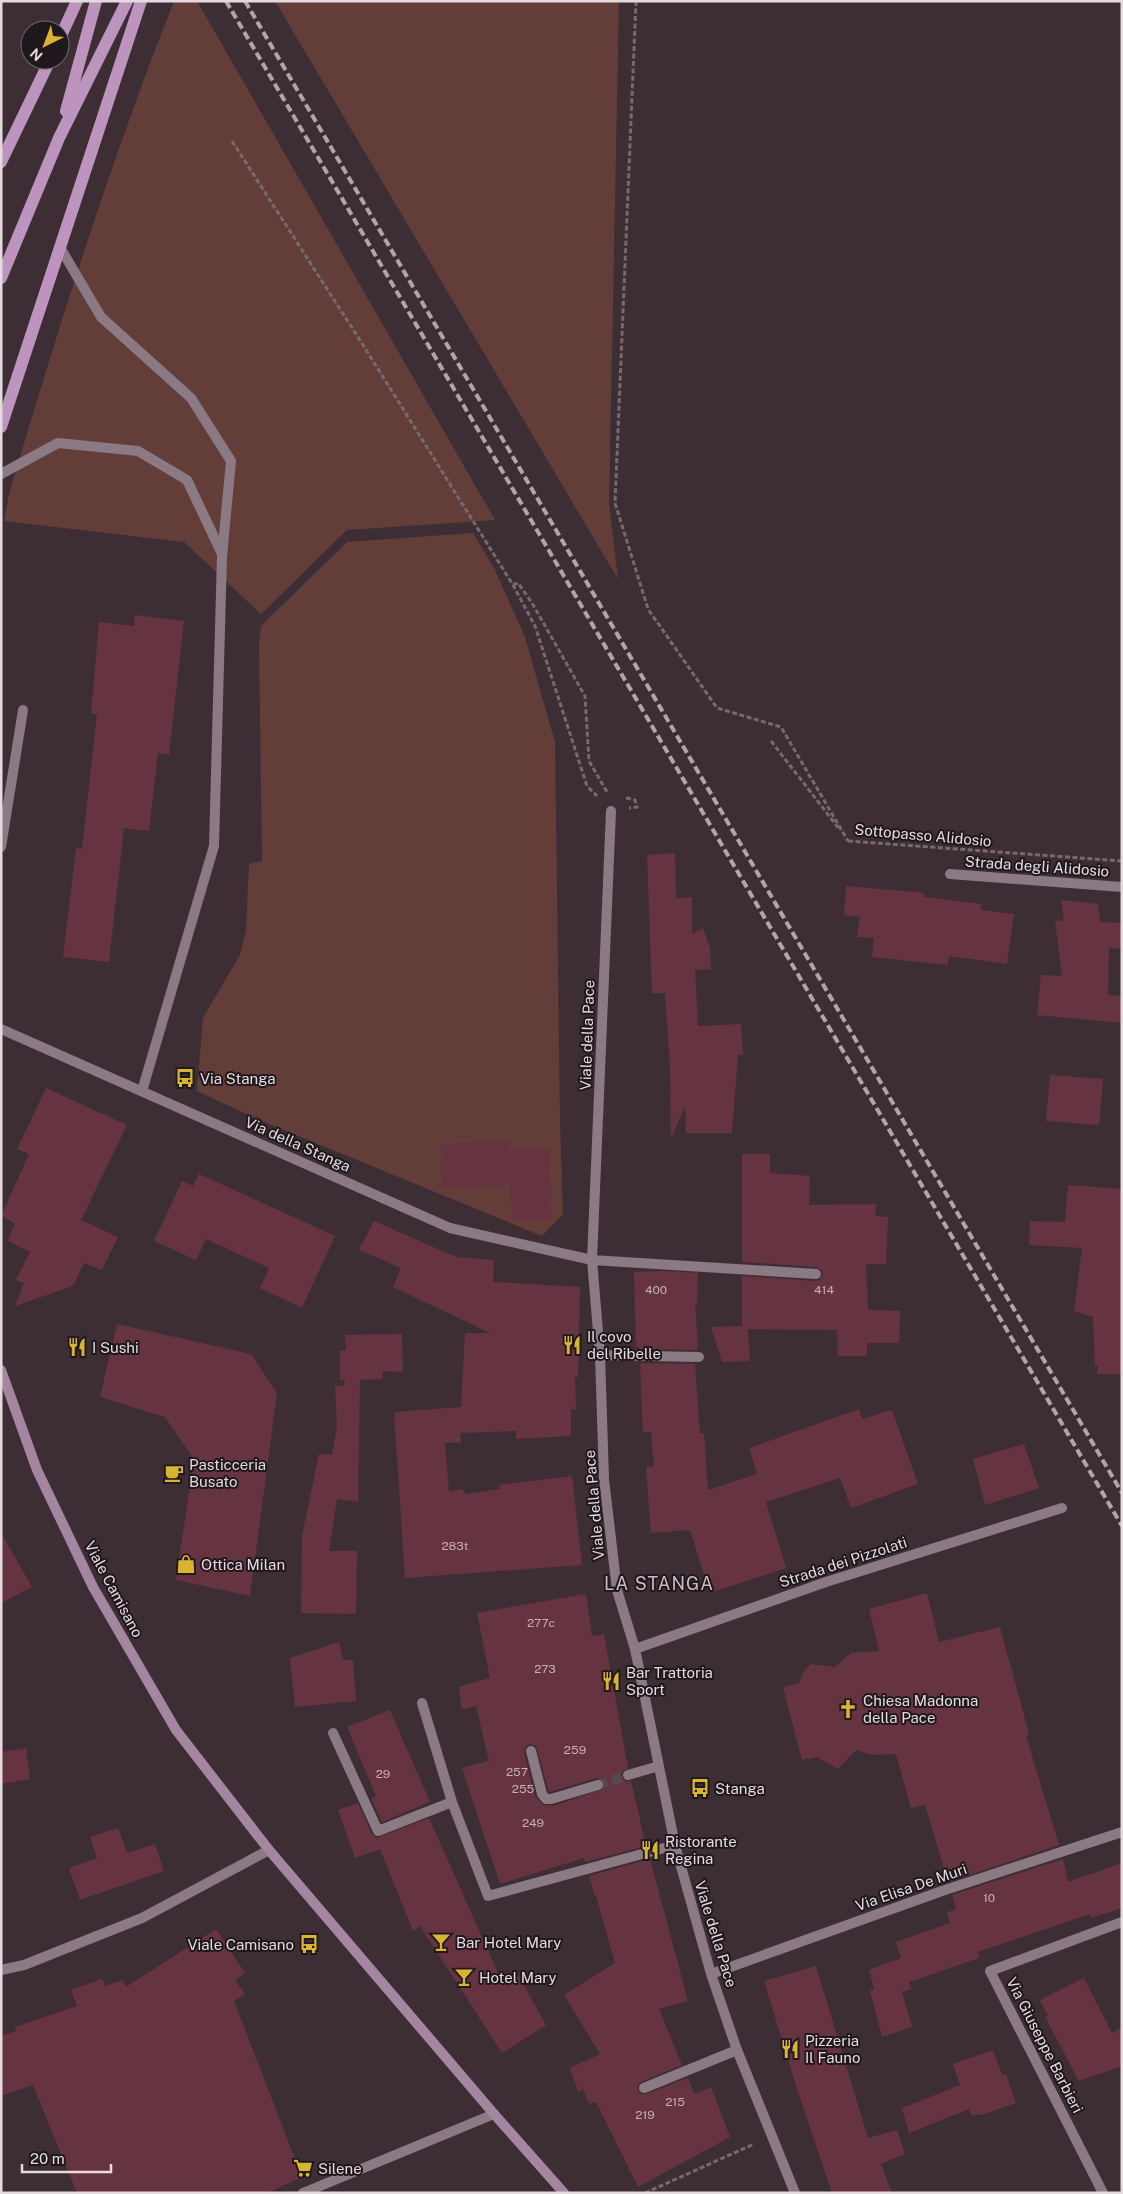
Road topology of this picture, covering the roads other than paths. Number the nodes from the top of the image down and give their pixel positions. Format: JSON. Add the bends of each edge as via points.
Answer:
{"nodes":[{"id":1,"x":77,"y":1,"type":"edge"},
{"id":2,"x":96,"y":1,"type":"edge"},
{"id":3,"x":127,"y":1,"type":"edge"},
{"id":4,"x":141,"y":1,"type":"edge"},
{"id":5,"x":68,"y":20,"type":"edge"},
{"id":6,"x":45,"y":70,"type":"edge"},
{"id":7,"x":59,"y":138,"type":"junction"},
{"id":8,"x":1,"y":162,"type":"edge"},
{"id":9,"x":61,"y":249,"type":"junction"},
{"id":10,"x":1,"y":278,"type":"edge"},
{"id":11,"x":1,"y":427,"type":"edge"},
{"id":12,"x":1,"y":474,"type":"edge"},
{"id":13,"x":222,"y":556,"type":"junction"},
{"id":14,"x":23,"y":710,"type":"dead end"},
{"id":15,"x":612,"y":811,"type":"road end"},
{"id":16,"x":1,"y":847,"type":"edge"},
{"id":17,"x":950,"y":874,"type":"dead end"},
{"id":18,"x":1122,"y":887,"type":"edge"},
{"id":19,"x":1,"y":1029,"type":"edge"},
{"id":20,"x":142,"y":1091,"type":"junction"},
{"id":21,"x":592,"y":1260,"type":"junction"},
{"id":22,"x":816,"y":1274,"type":"dead end"},
{"id":23,"x":600,"y":1355,"type":"junction"},
{"id":24,"x":699,"y":1357,"type":"dead end"},
{"id":25,"x":1,"y":1370,"type":"edge"},
{"id":26,"x":1062,"y":1508,"type":"dead end"},
{"id":27,"x":635,"y":1649,"type":"junction"},
{"id":28,"x":422,"y":1703,"type":"dead end"},
{"id":29,"x":333,"y":1733,"type":"dead end"},
{"id":30,"x":531,"y":1752,"type":"dead end"},
{"id":31,"x":659,"y":1766,"type":"junction"},
{"id":32,"x":628,"y":1775,"type":"tunnel mouth"},
{"id":33,"x":598,"y":1785,"type":"tunnel mouth"},
{"id":34,"x":452,"y":1802,"type":"junction"},
{"id":35,"x":1122,"y":1832,"type":"edge"},
{"id":36,"x":674,"y":1845,"type":"junction"},
{"id":37,"x":269,"y":1850,"type":"junction"},
{"id":38,"x":1122,"y":1922,"type":"edge"},
{"id":39,"x":1,"y":1970,"type":"edge"},
{"id":40,"x":711,"y":1974,"type":"junction"},
{"id":41,"x":738,"y":2050,"type":"junction"},
{"id":42,"x":644,"y":2088,"type":"dead end"},
{"id":43,"x":494,"y":2114,"type":"junction"},
{"id":44,"x":303,"y":2193,"type":"edge"},
{"id":45,"x":564,"y":2193,"type":"edge"},
{"id":46,"x":795,"y":2193,"type":"edge"},
{"id":47,"x":1103,"y":2193,"type":"edge"}],
"edges":[{"from":1,"to":5,"type":"main road"},
{"from":2,"to":7,"type":"main road"},
{"from":3,"to":7,"type":"main road"},
{"from":4,"to":9,"type":"main road"},
{"from":6,"to":8,"type":"main road"},
{"from":7,"to":10,"type":"main road"},
{"from":9,"to":11,"type":"main road"},
{"from":9,"to":13,"type":"street","via":[[101,317],[191,398],[231,461]]},
{"from":12,"to":13,"type":"street","via":[[58,443],[138,451],[187,480]]},
{"from":13,"to":20,"type":"street","via":[[214,846]]},
{"from":14,"to":16,"type":"street"},
{"from":15,"to":21,"type":"street","name":"Viale della Pace"},
{"from":17,"to":18,"type":"street","name":"Strada degli Alidosio"},
{"from":19,"to":20,"type":"street","name":"Via della Stanga"},
{"from":20,"to":21,"type":"street","name":"Via della Stanga","via":[[450,1228]]},
{"from":21,"to":22,"type":"street"},
{"from":21,"to":23,"type":"street","name":"Viale della Pace"},
{"from":23,"to":24,"type":"street"},
{"from":23,"to":27,"type":"street","name":"Viale della Pace","via":[[604,1479],[616,1581]]},
{"from":25,"to":37,"type":"main road","name":"Viale Camisano","via":[[37,1470],[93,1587],[176,1730]]},
{"from":26,"to":27,"type":"street","name":"Strada dei Pizzolati","via":[[826,1582]]},
{"from":27,"to":31,"type":"street","name":"Viale della Pace"},
{"from":28,"to":34,"type":"street"},
{"from":29,"to":34,"type":"street","via":[[378,1831]]},
{"from":30,"to":33,"type":"street","via":[[546,1799]]},
{"from":31,"to":32,"type":"street"},
{"from":31,"to":36,"type":"street","name":"Viale della Pace"},
{"from":34,"to":36,"type":"street","via":[[488,1896]]},
{"from":35,"to":40,"type":"street","name":"Via Elisa De Muri"},
{"from":36,"to":40,"type":"street","name":"Viale della Pace"},
{"from":37,"to":39,"type":"street","via":[[142,1918],[24,1965]]},
{"from":37,"to":43,"type":"main road","name":"Viale Camisano"},
{"from":38,"to":47,"type":"street","name":"Via Giuseppe Barbieri","via":[[990,1971]]},
{"from":40,"to":41,"type":"street","name":"Viale della Pace"},
{"from":41,"to":42,"type":"street"},
{"from":41,"to":46,"type":"street","name":"Viale della Pace"},
{"from":43,"to":44,"type":"street"},
{"from":43,"to":45,"type":"main road","name":"Viale Camisano"}]}
